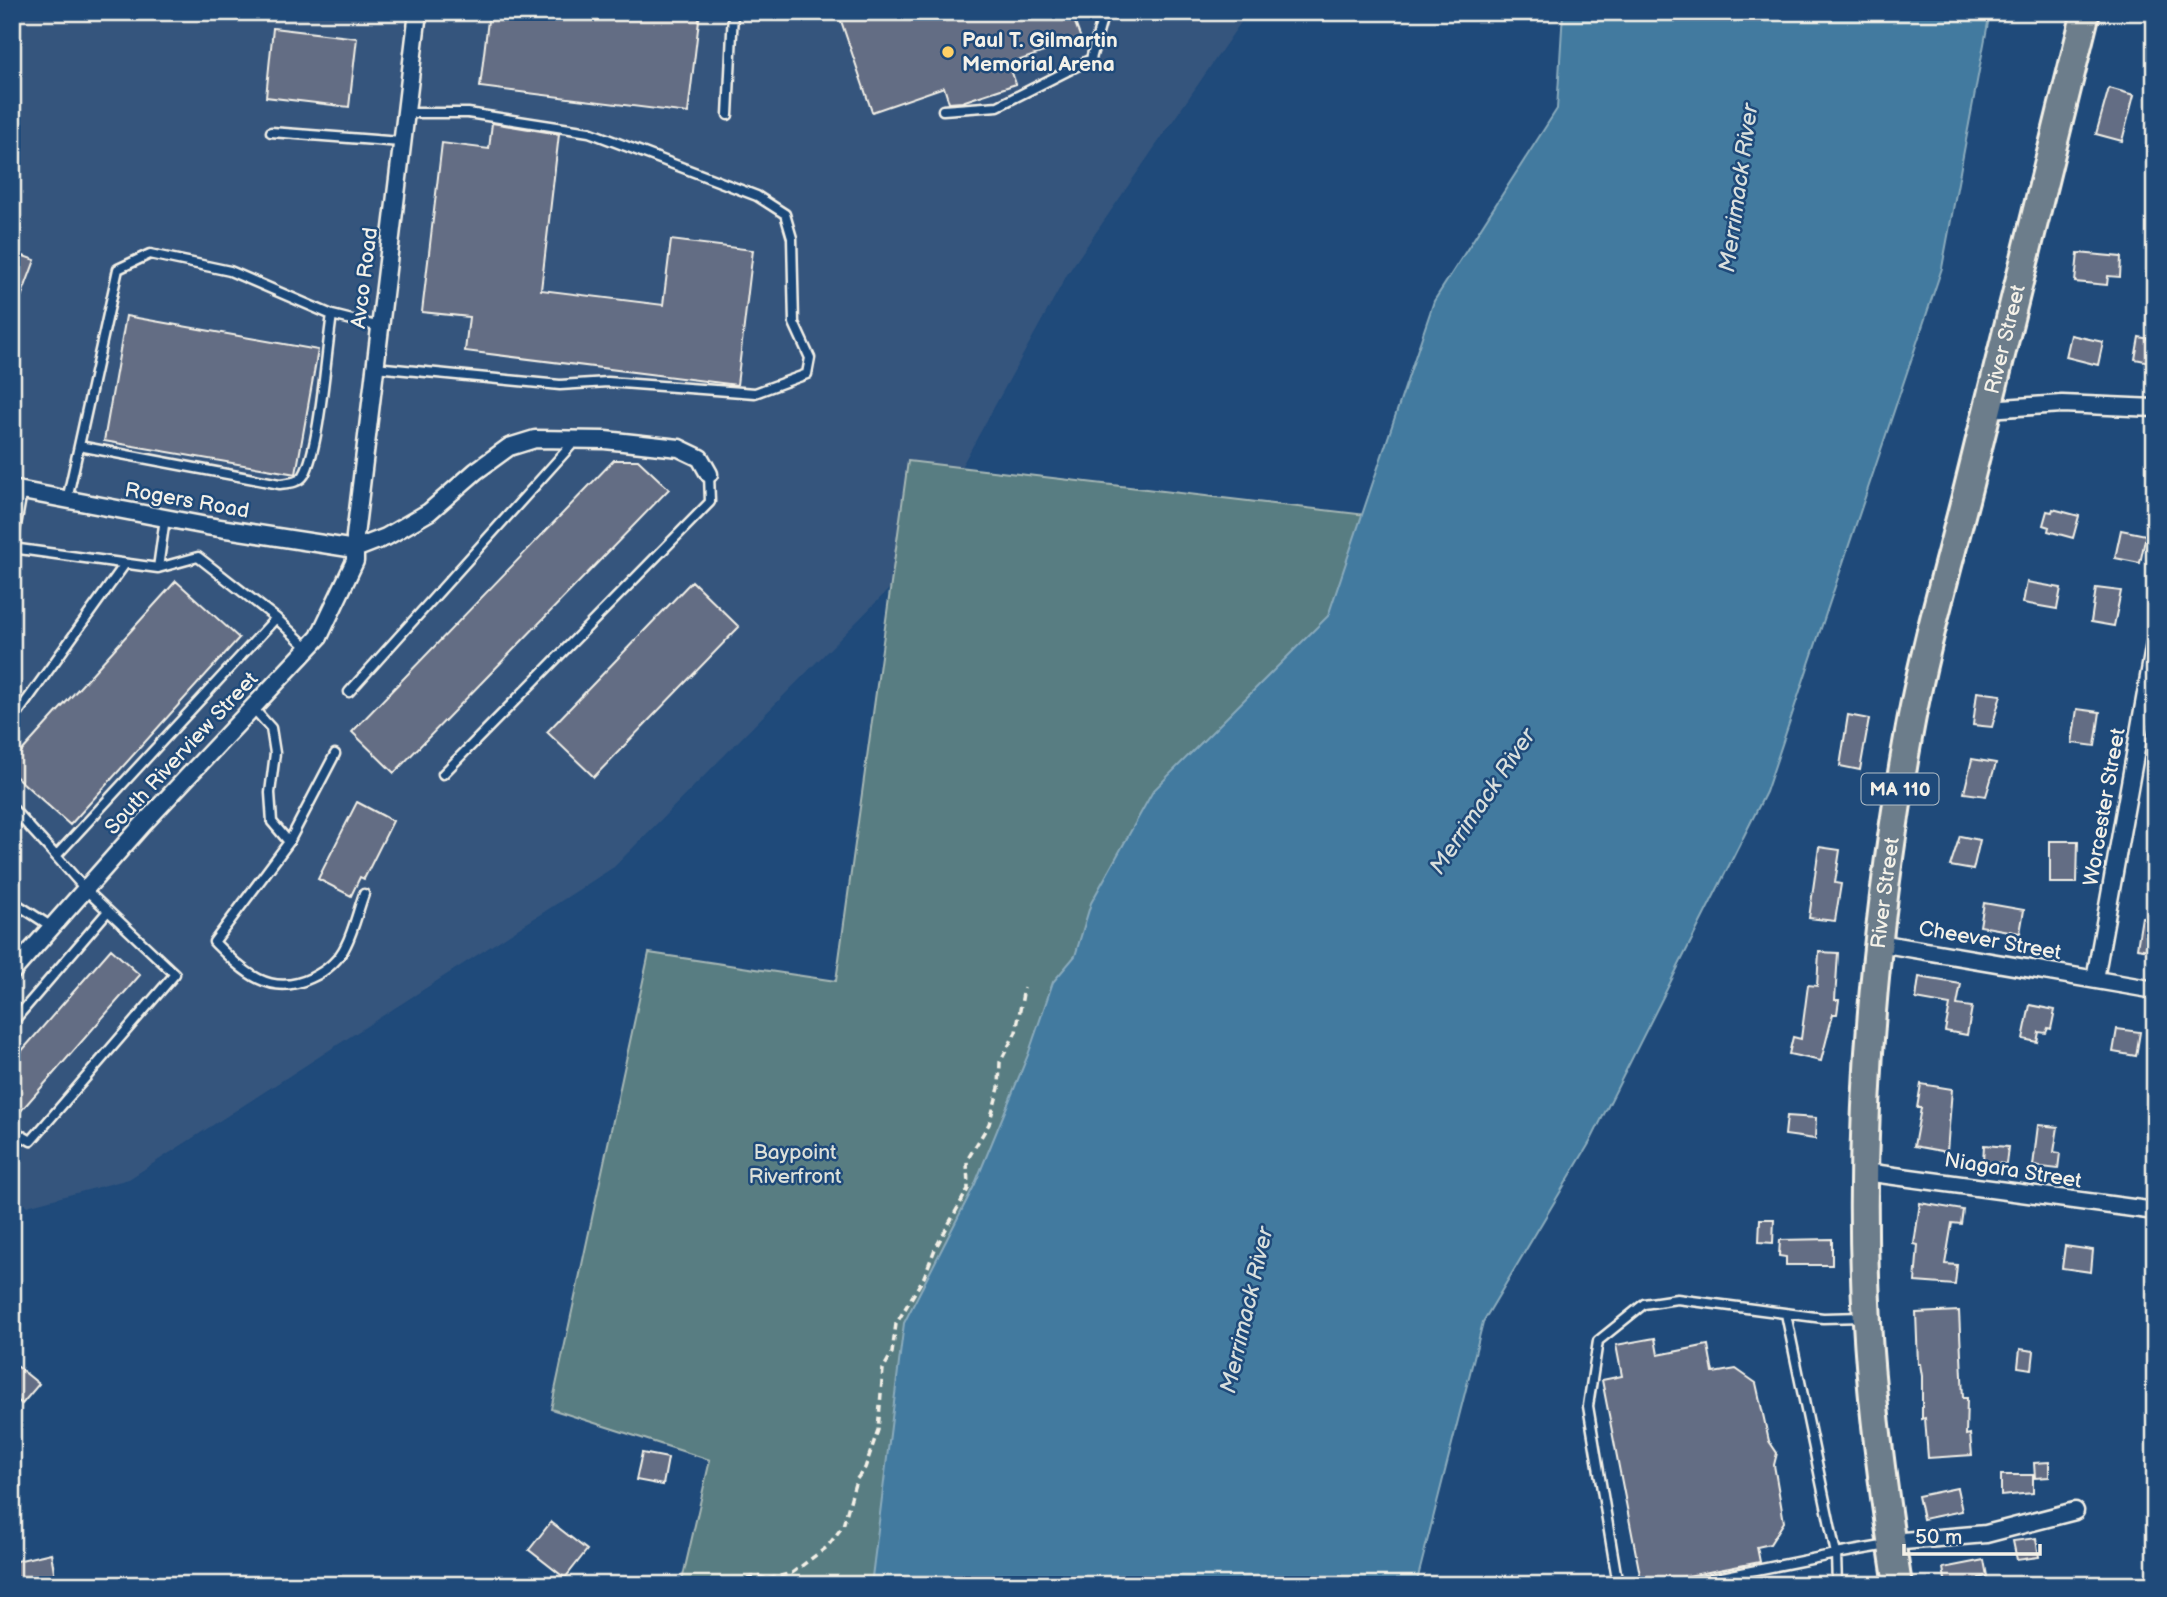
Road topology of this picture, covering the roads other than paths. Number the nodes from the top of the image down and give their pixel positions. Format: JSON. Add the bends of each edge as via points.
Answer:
{"nodes":[{"id":1,"x":418,"y":12,"type":"edge"},
{"id":2,"x":733,"y":12,"type":"edge"},
{"id":3,"x":1104,"y":12,"type":"edge"},
{"id":4,"x":2086,"y":12,"type":"edge"},
{"id":5,"x":943,"y":110,"type":"dead end"},
{"id":6,"x":405,"y":113,"type":"junction"},
{"id":7,"x":728,"y":115,"type":"dead end"},
{"id":8,"x":271,"y":132,"type":"dead end"},
{"id":9,"x":401,"y":142,"type":"junction"},
{"id":10,"x":331,"y":316,"type":"junction"},
{"id":11,"x":380,"y":327,"type":"junction"},
{"id":12,"x":375,"y":367,"type":"junction"},
{"id":13,"x":2155,"y":408,"type":"edge"},
{"id":14,"x":1987,"y":409,"type":"junction"},
{"id":15,"x":576,"y":440,"type":"junction"},
{"id":16,"x":79,"y":446,"type":"junction"},
{"id":17,"x":709,"y":474,"type":"joint"},
{"id":18,"x":17,"y":490,"type":"edge"},
{"id":19,"x":67,"y":500,"type":"junction"},
{"id":20,"x":165,"y":518,"type":"junction"},
{"id":21,"x":355,"y":549,"type":"junction"},
{"id":22,"x":125,"y":564,"type":"junction"},
{"id":23,"x":158,"y":568,"type":"junction"},
{"id":24,"x":276,"y":618,"type":"junction"},
{"id":25,"x":2155,"y":643,"type":"edge"},
{"id":26,"x":308,"y":648,"type":"junction"},
{"id":27,"x":2151,"y":680,"type":"edge"},
{"id":28,"x":349,"y":692,"type":"dead end"},
{"id":29,"x":252,"y":707,"type":"junction"},
{"id":30,"x":12,"y":721,"type":"edge"},
{"id":31,"x":335,"y":754,"type":"dead end"},
{"id":32,"x":443,"y":774,"type":"dead end"},
{"id":33,"x":12,"y":808,"type":"edge"},
{"id":34,"x":289,"y":842,"type":"junction"},
{"id":35,"x":57,"y":856,"type":"junction"},
{"id":36,"x":86,"y":890,"type":"junction"},
{"id":37,"x":365,"y":894,"type":"dead end"},
{"id":38,"x":12,"y":901,"type":"edge"},
{"id":39,"x":108,"y":911,"type":"junction"},
{"id":40,"x":52,"y":927,"type":"junction"},
{"id":41,"x":1879,"y":943,"type":"junction"},
{"id":42,"x":12,"y":972,"type":"edge"},
{"id":43,"x":2095,"y":979,"type":"junction"},
{"id":44,"x":2155,"y":990,"type":"edge"},
{"id":45,"x":12,"y":1023,"type":"edge"},
{"id":46,"x":12,"y":1130,"type":"edge"},
{"id":47,"x":1865,"y":1172,"type":"junction"},
{"id":48,"x":2155,"y":1211,"type":"edge"},
{"id":49,"x":1786,"y":1314,"type":"junction"},
{"id":50,"x":1867,"y":1317,"type":"junction"},
{"id":51,"x":2075,"y":1511,"type":"dead end"},
{"id":52,"x":1891,"y":1543,"type":"junction"},
{"id":53,"x":1836,"y":1553,"type":"junction"},
{"id":54,"x":1686,"y":1584,"type":"edge"},
{"id":55,"x":1618,"y":1585,"type":"edge"},
{"id":56,"x":1837,"y":1585,"type":"edge"},
{"id":57,"x":1898,"y":1585,"type":"edge"}],
"edges":[{"from":1,"to":6,"type":"street","name":"Avco Road"},
{"from":2,"to":7,"type":"lane"},
{"from":3,"to":5,"type":"lane","via":[[1091,59],[998,106]]},
{"from":4,"to":14,"type":"main road","name":"River Street","number":"MA 110"},
{"from":6,"to":9,"type":"street","name":"Avco Road"},
{"from":6,"to":12,"type":"lane","via":[[468,113],[589,132],[757,195],[785,214],[792,238],[794,323],[810,358],[807,374],[755,393],[608,382],[560,385]]},
{"from":8,"to":9,"type":"lane"},
{"from":9,"to":11,"type":"street","name":"Avco Road"},
{"from":10,"to":11,"type":"lane"},
{"from":10,"to":16,"type":"lane","via":[[314,442],[303,476],[293,483]]},
{"from":10,"to":16,"type":"lane","via":[[230,271],[150,254],[118,269]]},
{"from":11,"to":12,"type":"street","name":"Avco Road"},
{"from":12,"to":21,"type":"street","name":"Avco Road"},
{"from":13,"to":14,"type":"street","via":[[2062,404]]},
{"from":14,"to":41,"type":"main road","name":"River Street","number":"MA 110","via":[[1908,735]]},
{"from":15,"to":17,"type":"street","via":[[679,448],[699,458]]},
{"from":15,"to":21,"type":"street","via":[[535,439],[509,447],[429,512]]},
{"from":15,"to":28,"type":"lane"},
{"from":16,"to":19,"type":"lane"},
{"from":17,"to":32,"type":"lane","via":[[710,502]]},
{"from":18,"to":19,"type":"street","name":"Rogers Road"},
{"from":18,"to":22,"type":"lane","via":[[12,548]]},
{"from":19,"to":20,"type":"street","name":"Rogers Road"},
{"from":20,"to":21,"type":"street","name":"Rogers Road"},
{"from":20,"to":23,"type":"lane"},
{"from":21,"to":26,"type":"street","name":"South Riverview Street","via":[[341,595]]},
{"from":22,"to":23,"type":"lane"},
{"from":22,"to":30,"type":"lane"},
{"from":23,"to":24,"type":"lane","via":[[198,557]]},
{"from":24,"to":26,"type":"lane"},
{"from":24,"to":35,"type":"lane"},
{"from":25,"to":27,"type":"street","name":"Worcester Street"},
{"from":26,"to":29,"type":"street","name":"South Riverview Street"},
{"from":27,"to":43,"type":"street","name":"Worcester Street"},
{"from":29,"to":34,"type":"lane","via":[[271,728],[275,753],[272,822]]},
{"from":29,"to":36,"type":"street","name":"South Riverview Street"},
{"from":31,"to":34,"type":"lane"},
{"from":33,"to":35,"type":"lane"},
{"from":34,"to":37,"type":"lane","via":[[214,942],[241,969],[259,979],[293,987],[326,971],[345,947]]},
{"from":35,"to":36,"type":"lane"},
{"from":36,"to":39,"type":"lane"},
{"from":36,"to":40,"type":"street","name":"South Riverview Street"},
{"from":38,"to":40,"type":"lane"},
{"from":39,"to":45,"type":"lane"},
{"from":39,"to":46,"type":"lane","via":[[175,974],[31,1141]]},
{"from":40,"to":42,"type":"street","name":"South Riverview Street"},
{"from":41,"to":43,"type":"street","name":"Cheever Street"},
{"from":41,"to":47,"type":"main road","name":"River Street","number":"MA 110"},
{"from":43,"to":44,"type":"street","name":"Cheever Street"},
{"from":47,"to":48,"type":"street","name":"Niagara Street"},
{"from":47,"to":50,"type":"main road","name":"River Street","number":"MA 110"},
{"from":49,"to":50,"type":"lane"},
{"from":49,"to":53,"type":"lane"},
{"from":49,"to":55,"type":"lane","via":[[1677,1299],[1644,1304],[1598,1341],[1587,1406]]},
{"from":50,"to":52,"type":"main road","name":"River Street","number":"MA 110"},
{"from":51,"to":52,"type":"street","via":[[1986,1534]]},
{"from":52,"to":53,"type":"lane"},
{"from":52,"to":57,"type":"main road","name":"River Street","number":"MA 110"},
{"from":53,"to":54,"type":"lane"},
{"from":53,"to":56,"type":"lane"}]}
